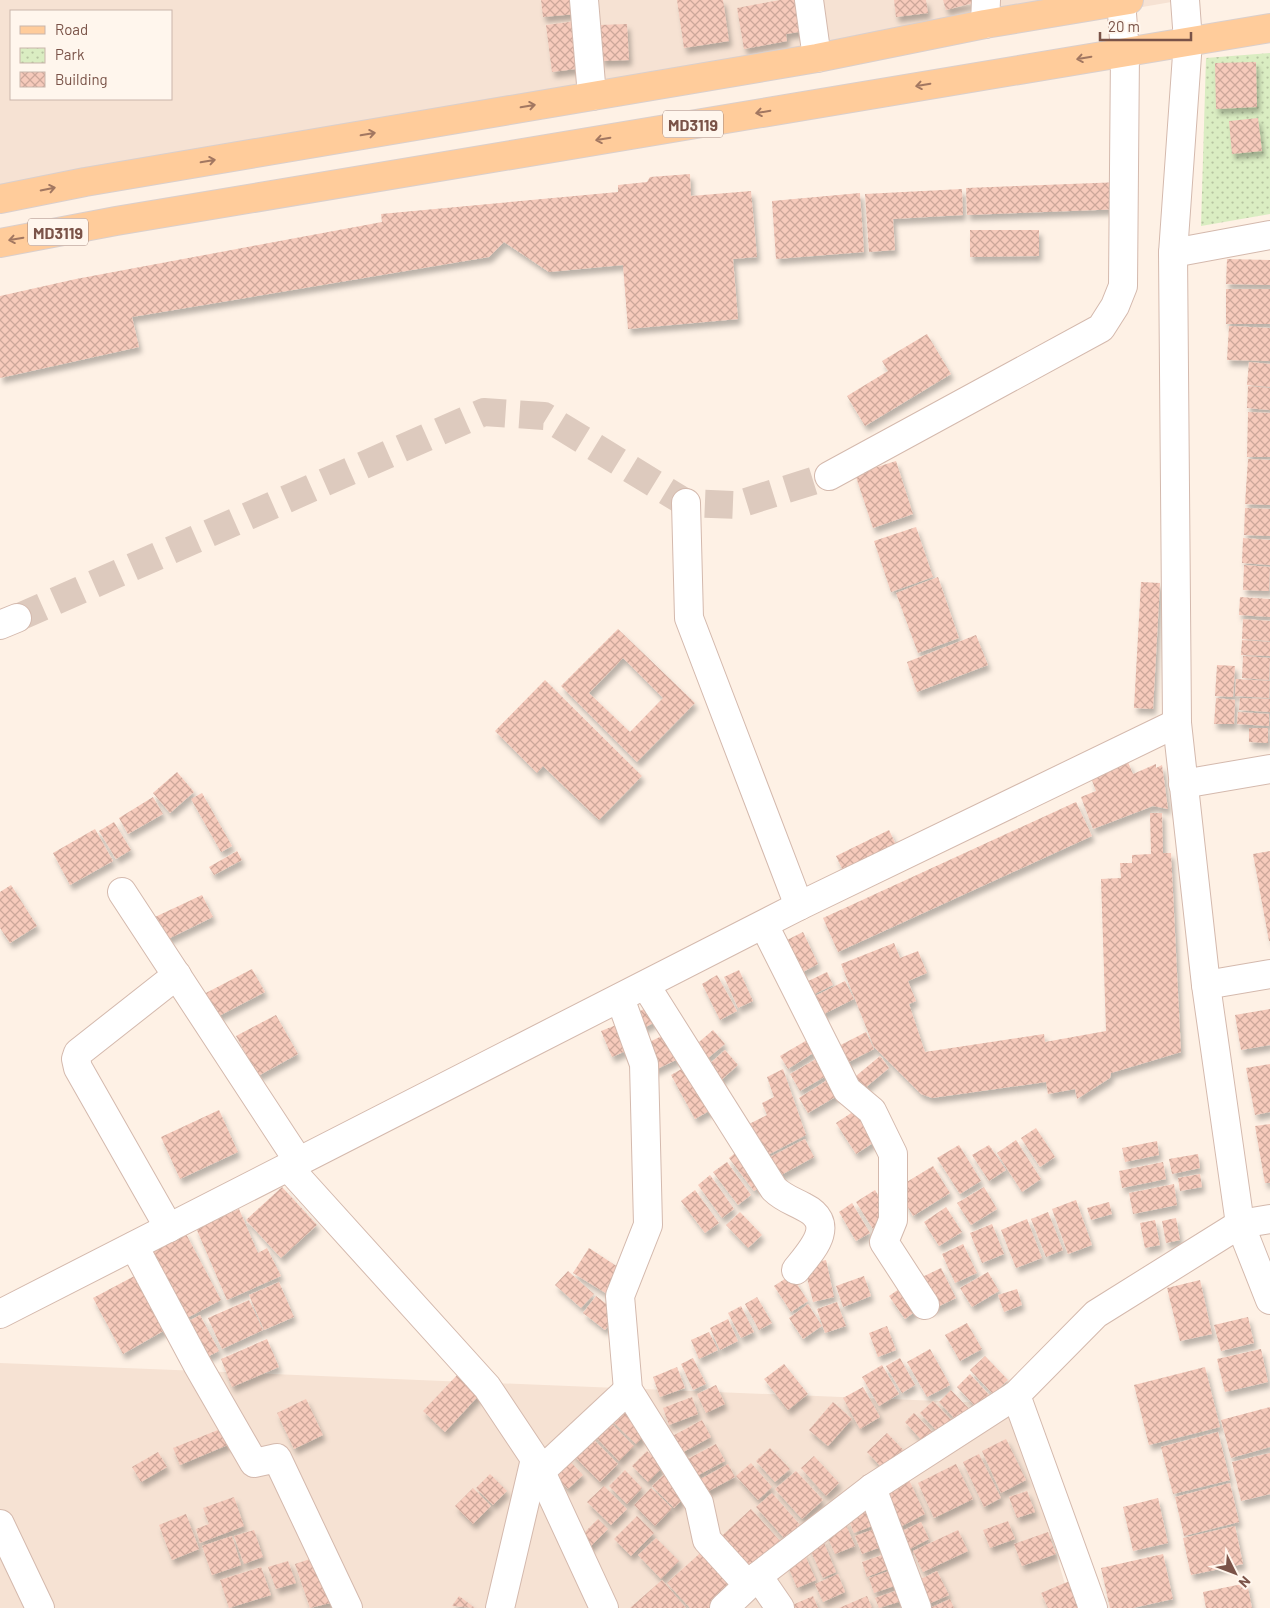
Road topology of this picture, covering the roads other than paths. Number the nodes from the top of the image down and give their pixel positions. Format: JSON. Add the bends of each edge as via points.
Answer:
{"nodes":[{"id":1,"x":584,"y":0,"type":"edge"},
{"id":2,"x":809,"y":0,"type":"edge"},
{"id":3,"x":1125,"y":0,"type":"edge"},
{"id":4,"x":1185,"y":0,"type":"edge"},
{"id":5,"x":986,"y":12,"type":"edge"},
{"id":6,"x":1270,"y":28,"type":"edge"},
{"id":7,"x":1188,"y":41,"type":"junction"},
{"id":8,"x":1125,"y":52,"type":"junction"},
{"id":9,"x":817,"y":58,"type":"junction"},
{"id":10,"x":592,"y":96,"type":"junction"},
{"id":11,"x":0,"y":199,"type":"edge"},
{"id":12,"x":1270,"y":234,"type":"edge"},
{"id":13,"x":0,"y":242,"type":"edge"},
{"id":14,"x":1173,"y":253,"type":"junction"},
{"id":15,"x":829,"y":476,"type":"tunnel mouth"},
{"id":16,"x":686,"y":502,"type":"dead end"},
{"id":17,"x":1177,"y":723,"type":"junction"},
{"id":18,"x":1270,"y":769,"type":"edge"},
{"id":19,"x":1183,"y":784,"type":"junction"},
{"id":20,"x":122,"y":892,"type":"dead end"},
{"id":21,"x":799,"y":906,"type":"junction"},
{"id":22,"x":764,"y":925,"type":"junction"},
{"id":23,"x":1270,"y":974,"type":"edge"},
{"id":24,"x":177,"y":976,"type":"junction"},
{"id":25,"x":1206,"y":985,"type":"junction"},
{"id":26,"x":646,"y":986,"type":"junction"},
{"id":27,"x":620,"y":998,"type":"junction"},
{"id":28,"x":294,"y":1165,"type":"junction"},
{"id":29,"x":1270,"y":1219,"type":"edge"},
{"id":30,"x":1240,"y":1224,"type":"junction"},
{"id":31,"x":169,"y":1228,"type":"junction"},
{"id":32,"x":134,"y":1246,"type":"junction"},
{"id":33,"x":796,"y":1270,"type":"dead end"},
{"id":34,"x":1270,"y":1300,"type":"edge"},
{"id":35,"x":925,"y":1305,"type":"dead end"},
{"id":36,"x":0,"y":1314,"type":"edge"},
{"id":37,"x":628,"y":1390,"type":"junction"},
{"id":38,"x":1016,"y":1396,"type":"junction"},
{"id":39,"x":537,"y":1466,"type":"junction"},
{"id":40,"x":872,"y":1488,"type":"junction"},
{"id":41,"x":0,"y":1524,"type":"edge"},
{"id":42,"x":753,"y":1580,"type":"junction"},
{"id":43,"x":40,"y":1608,"type":"edge"},
{"id":44,"x":348,"y":1608,"type":"edge"},
{"id":45,"x":500,"y":1608,"type":"edge"},
{"id":46,"x":604,"y":1608,"type":"edge"},
{"id":47,"x":724,"y":1608,"type":"edge"},
{"id":48,"x":780,"y":1608,"type":"edge"},
{"id":49,"x":917,"y":1608,"type":"edge"},
{"id":50,"x":1093,"y":1608,"type":"edge"}],
"edges":[{"from":1,"to":10,"type":"street"},
{"from":2,"to":9,"type":"street"},
{"from":3,"to":5,"type":"main road","number":"MD3119"},
{"from":3,"to":8,"type":"street"},
{"from":4,"to":7,"type":"street"},
{"from":5,"to":9,"type":"main road","number":"MD3119"},
{"from":6,"to":7,"type":"main road","number":"MD3119"},
{"from":7,"to":8,"type":"main road","number":"MD3119"},
{"from":7,"to":14,"type":"street"},
{"from":8,"to":13,"type":"main road","number":"MD3119","one_way":true},
{"from":8,"to":15,"type":"street","via":[[1123,286],[1115,306],[1100,328]]},
{"from":9,"to":10,"type":"main road","number":"MD3119"},
{"from":11,"to":10,"type":"main road","number":"MD3119","one_way":true},
{"from":12,"to":14,"type":"street"},
{"from":14,"to":17,"type":"street"},
{"from":16,"to":21,"type":"street","via":[[689,618]]},
{"from":17,"to":19,"type":"street"},
{"from":17,"to":21,"type":"street"},
{"from":18,"to":19,"type":"street"},
{"from":19,"to":25,"type":"street"},
{"from":20,"to":24,"type":"street"},
{"from":21,"to":22,"type":"street"},
{"from":22,"to":26,"type":"street"},
{"from":22,"to":35,"type":"street","via":[[847,1090],[872,1111],[893,1154],[893,1220],[884,1242]]},
{"from":23,"to":25,"type":"street"},
{"from":24,"to":28,"type":"street"},
{"from":24,"to":31,"type":"street","via":[[78,1053],[76,1060]]},
{"from":25,"to":30,"type":"street"},
{"from":26,"to":27,"type":"street"},
{"from":26,"to":33,"type":"street","via":[[774,1189],[806,1208],[818,1220],[821,1230],[818,1241]]},
{"from":27,"to":28,"type":"street"},
{"from":27,"to":37,"type":"street","via":[[644,1064],[648,1225],[620,1296]]},
{"from":28,"to":31,"type":"street"},
{"from":28,"to":39,"type":"street","via":[[487,1387]]},
{"from":29,"to":30,"type":"street"},
{"from":30,"to":34,"type":"street"},
{"from":30,"to":38,"type":"street","via":[[1096,1314]]},
{"from":31,"to":32,"type":"street"},
{"from":32,"to":36,"type":"street"},
{"from":32,"to":44,"type":"street","via":[[254,1463],[277,1458]]},
{"from":37,"to":39,"type":"street"},
{"from":37,"to":42,"type":"street","via":[[699,1503],[708,1540]]},
{"from":38,"to":40,"type":"street"},
{"from":38,"to":50,"type":"street"},
{"from":39,"to":45,"type":"street"},
{"from":39,"to":46,"type":"street"},
{"from":40,"to":42,"type":"street"},
{"from":40,"to":49,"type":"street"},
{"from":41,"to":43,"type":"street"},
{"from":42,"to":47,"type":"street"},
{"from":42,"to":48,"type":"street"}]}
